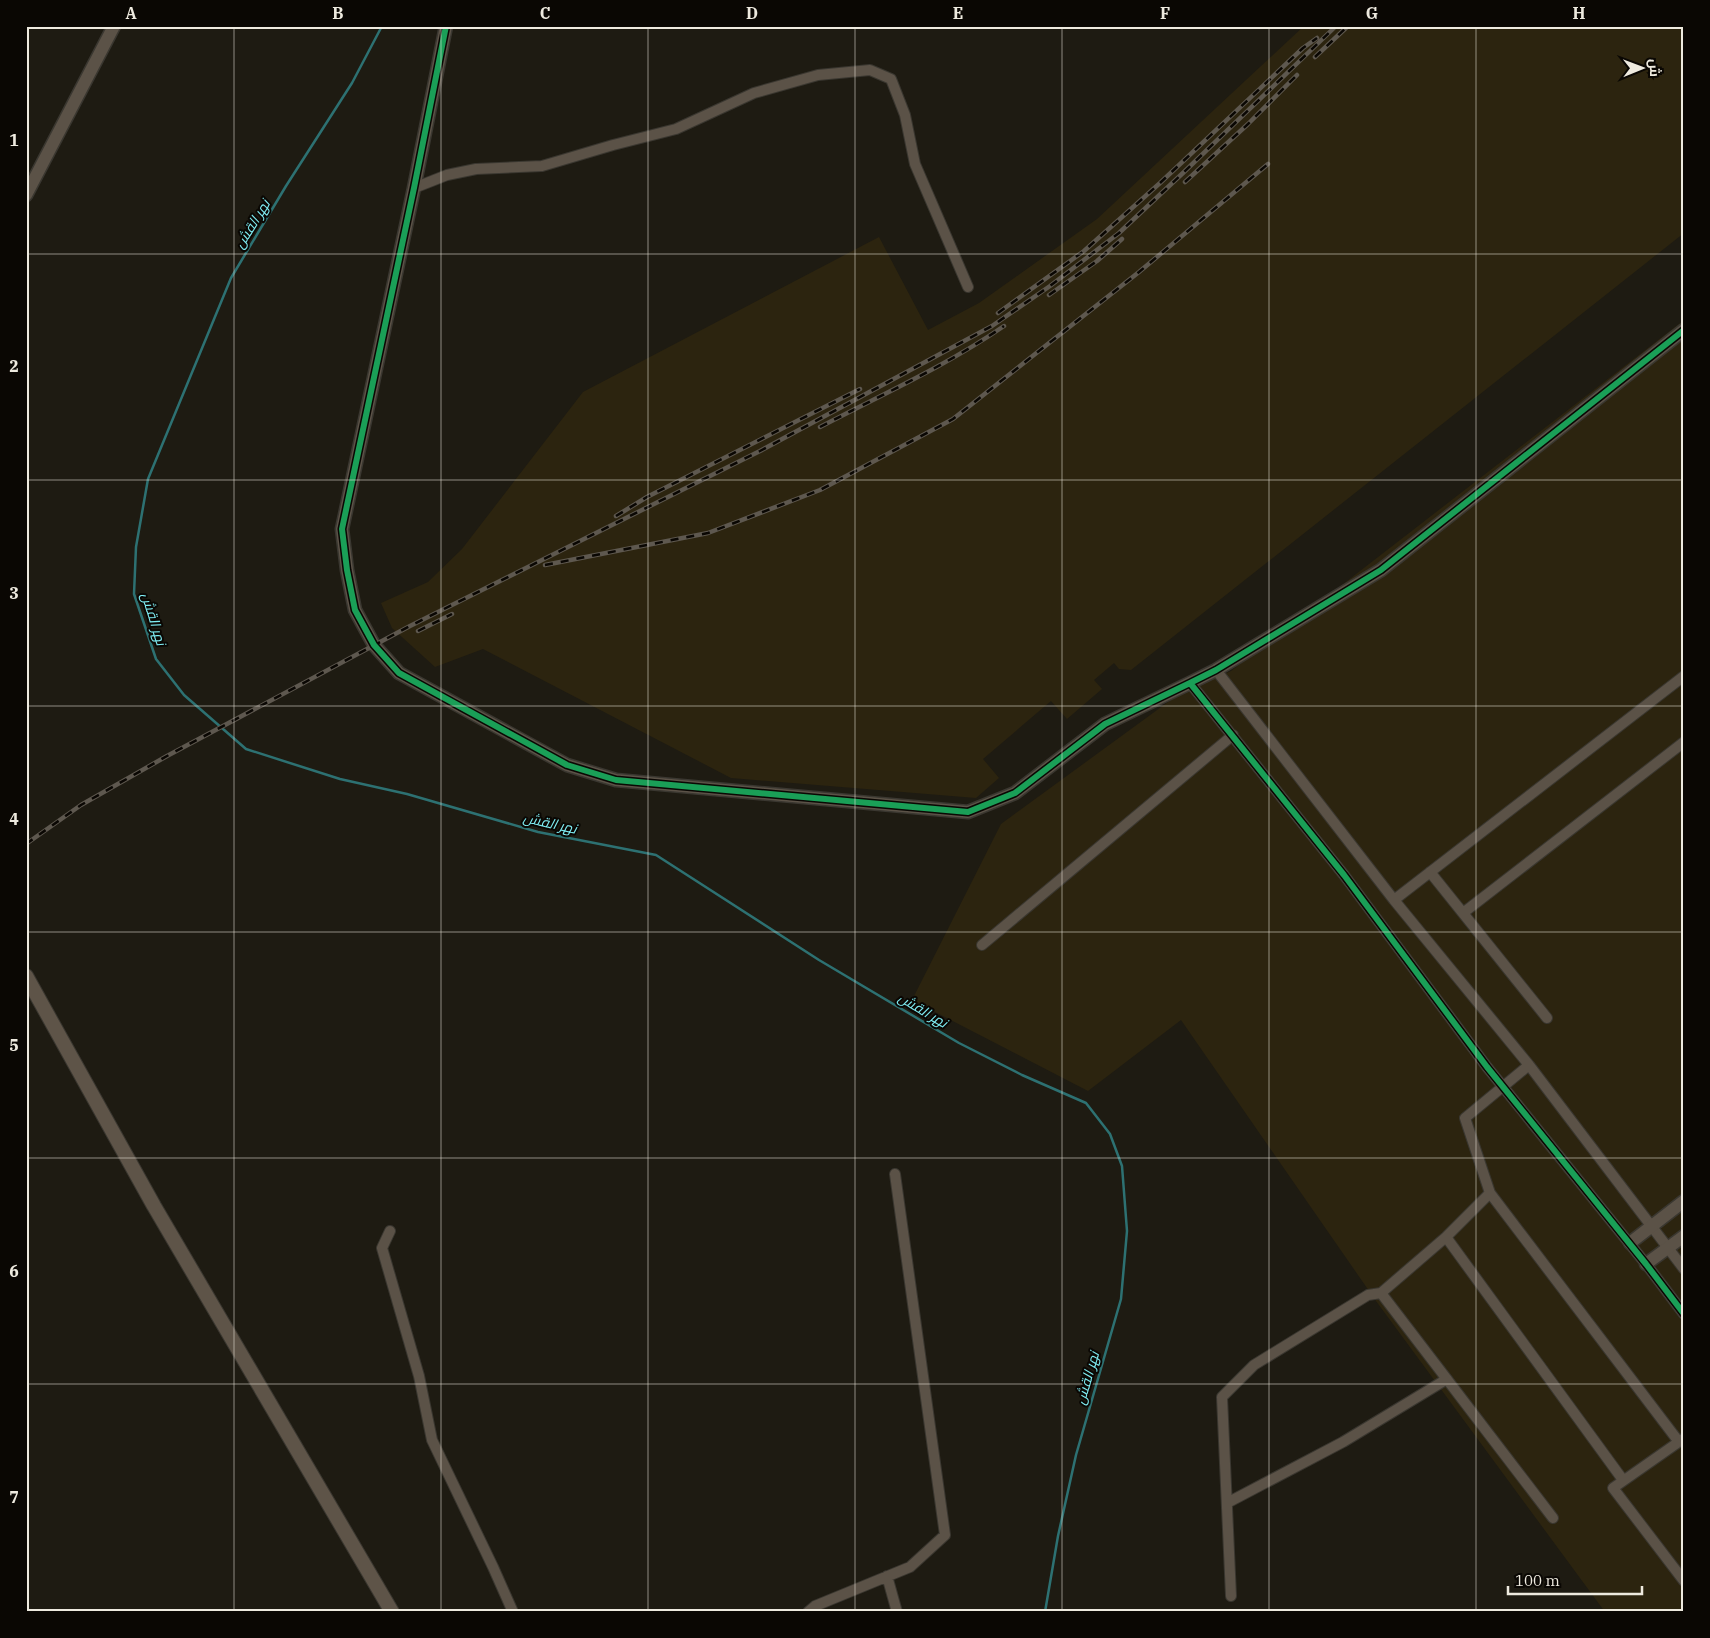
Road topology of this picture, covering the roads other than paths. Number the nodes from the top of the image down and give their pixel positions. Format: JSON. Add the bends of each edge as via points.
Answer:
{"nodes":[{"id":1,"x":114,"y":26,"type":"edge"},
{"id":2,"x":446,"y":26,"type":"edge"},
{"id":3,"x":414,"y":188,"type":"junction"},
{"id":4,"x":26,"y":195,"type":"edge"},
{"id":5,"x":968,"y":287,"type":"dead end"},
{"id":6,"x":1684,"y":330,"type":"edge"},
{"id":7,"x":1216,"y":670,"type":"junction"},
{"id":8,"x":1684,"y":676,"type":"edge"},
{"id":9,"x":1190,"y":684,"type":"junction"},
{"id":10,"x":1233,"y":735,"type":"junction"},
{"id":11,"x":1684,"y":742,"type":"edge"},
{"id":12,"x":1430,"y":872,"type":"junction"},
{"id":13,"x":1394,"y":900,"type":"junction"},
{"id":14,"x":1463,"y":913,"type":"junction"},
{"id":15,"x":982,"y":945,"type":"dead end"},
{"id":16,"x":26,"y":976,"type":"edge"},
{"id":17,"x":1547,"y":1018,"type":"dead end"},
{"id":18,"x":1530,"y":1065,"type":"junction"},
{"id":19,"x":1504,"y":1087,"type":"junction"},
{"id":20,"x":895,"y":1174,"type":"dead end"},
{"id":21,"x":1490,"y":1193,"type":"junction"},
{"id":22,"x":1684,"y":1201,"type":"edge"},
{"id":23,"x":1650,"y":1226,"type":"junction"},
{"id":24,"x":390,"y":1231,"type":"dead end"},
{"id":25,"x":1446,"y":1236,"type":"junction"},
{"id":26,"x":1684,"y":1236,"type":"edge"},
{"id":27,"x":1630,"y":1243,"type":"junction"},
{"id":28,"x":1668,"y":1248,"type":"junction"},
{"id":29,"x":1646,"y":1264,"type":"junction"},
{"id":30,"x":1684,"y":1270,"type":"edge"},
{"id":31,"x":1381,"y":1293,"type":"junction"},
{"id":32,"x":1684,"y":1314,"type":"edge"},
{"id":33,"x":1447,"y":1379,"type":"junction"},
{"id":34,"x":1681,"y":1440,"type":"edge"},
{"id":35,"x":1623,"y":1480,"type":"junction"},
{"id":36,"x":1227,"y":1503,"type":"junction"},
{"id":37,"x":1553,"y":1518,"type":"dead end"},
{"id":38,"x":887,"y":1576,"type":"junction"},
{"id":39,"x":1684,"y":1581,"type":"edge"},
{"id":40,"x":1231,"y":1596,"type":"dead end"},
{"id":41,"x":813,"y":1610,"type":"edge"},
{"id":42,"x":392,"y":1612,"type":"edge"},
{"id":43,"x":513,"y":1612,"type":"edge"},
{"id":44,"x":897,"y":1612,"type":"edge"}],
"edges":[{"from":1,"to":4,"type":"street"},
{"from":2,"to":3,"type":"street"},
{"from":3,"to":5,"type":"street","via":[[447,175],[476,169],[542,166],[676,129],[754,93],[818,75],[870,70],[891,79],[905,115],[915,164]]},
{"from":3,"to":9,"type":"street","via":[[342,529],[355,610],[374,645],[399,673],[567,765],[616,780],[968,812],[1015,793],[1105,724]]},
{"from":6,"to":7,"type":"street","via":[[1381,570]]},
{"from":7,"to":9,"type":"street"},
{"from":7,"to":13,"type":"street"},
{"from":8,"to":12,"type":"street"},
{"from":9,"to":10,"type":"street"},
{"from":10,"to":15,"type":"street"},
{"from":10,"to":19,"type":"street","via":[[1344,875]]},
{"from":11,"to":14,"type":"street"},
{"from":12,"to":13,"type":"street"},
{"from":12,"to":14,"type":"street"},
{"from":13,"to":18,"type":"street"},
{"from":14,"to":17,"type":"street"},
{"from":16,"to":42,"type":"main road","via":[[154,1206]]},
{"from":18,"to":19,"type":"street"},
{"from":18,"to":23,"type":"street"},
{"from":19,"to":21,"type":"street","via":[[1465,1118]]},
{"from":19,"to":27,"type":"street"},
{"from":20,"to":38,"type":"street","via":[[944,1535],[910,1567]]},
{"from":21,"to":25,"type":"street"},
{"from":21,"to":34,"type":"street"},
{"from":22,"to":23,"type":"street"},
{"from":23,"to":27,"type":"street"},
{"from":23,"to":28,"type":"street"},
{"from":24,"to":43,"type":"street","via":[[382,1248],[419,1376],[432,1440]]},
{"from":25,"to":31,"type":"street"},
{"from":25,"to":35,"type":"street"},
{"from":26,"to":28,"type":"street"},
{"from":27,"to":29,"type":"street"},
{"from":28,"to":29,"type":"street"},
{"from":28,"to":30,"type":"street"},
{"from":29,"to":32,"type":"street"},
{"from":31,"to":33,"type":"street"},
{"from":31,"to":36,"type":"street","via":[[1368,1295],[1254,1366],[1222,1397]]},
{"from":33,"to":36,"type":"street","via":[[1343,1442]]},
{"from":33,"to":37,"type":"street"},
{"from":34,"to":35,"type":"street"},
{"from":35,"to":39,"type":"street","via":[[1613,1488]]},
{"from":36,"to":40,"type":"street"},
{"from":38,"to":41,"type":"street"},
{"from":38,"to":44,"type":"street"}]}
